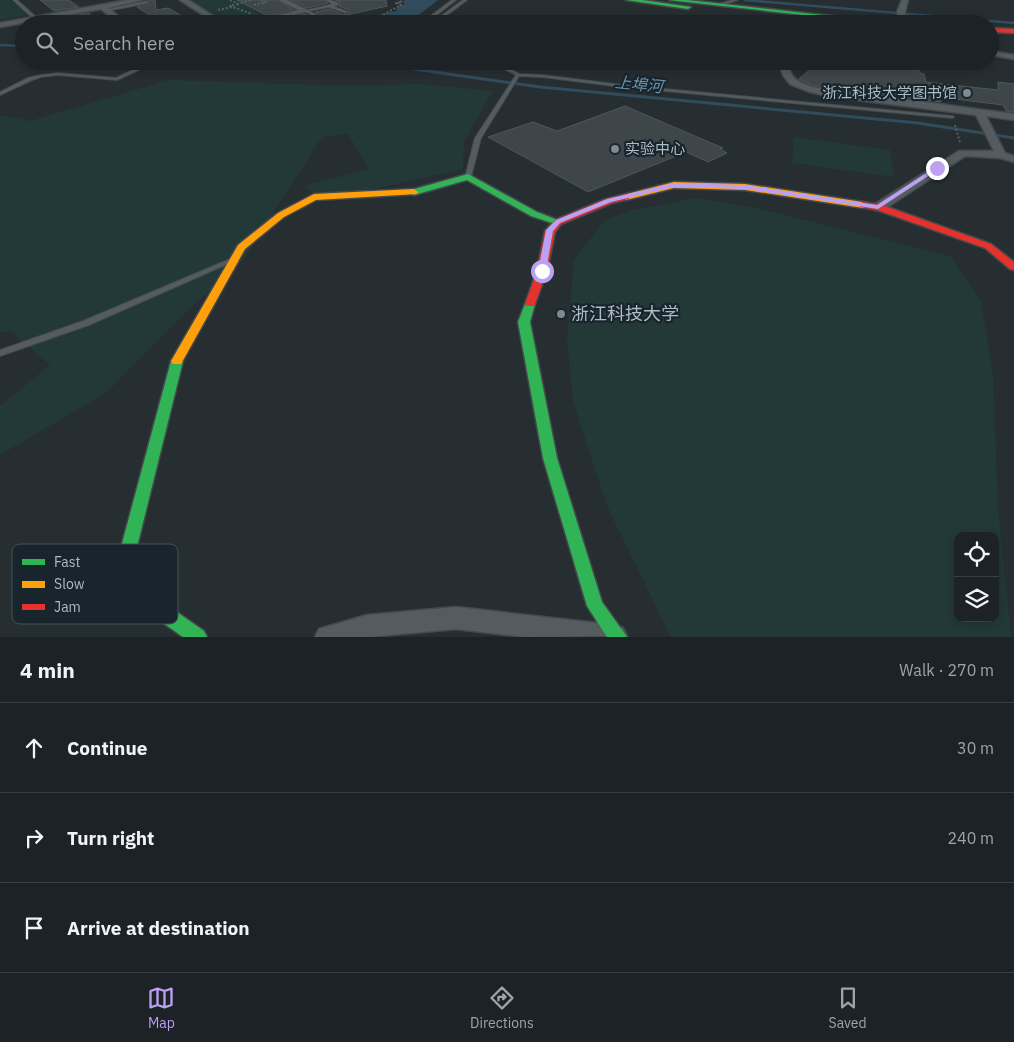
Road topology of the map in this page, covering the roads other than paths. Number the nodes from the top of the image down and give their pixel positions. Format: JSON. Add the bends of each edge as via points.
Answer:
{"nodes":[{"id":1,"x":14,"y":0,"type":"edge"},
{"id":2,"x":139,"y":0,"type":"edge"},
{"id":3,"x":183,"y":0,"type":"edge"},
{"id":4,"x":281,"y":0,"type":"edge"},
{"id":5,"x":327,"y":0,"type":"edge"},
{"id":6,"x":454,"y":0,"type":"edge"},
{"id":7,"x":464,"y":0,"type":"edge"},
{"id":8,"x":629,"y":0,"type":"edge"},
{"id":9,"x":672,"y":0,"type":"edge"},
{"id":10,"x":736,"y":0,"type":"edge"},
{"id":11,"x":905,"y":0,"type":"edge"},
{"id":12,"x":147,"y":2,"type":"dead end"},
{"id":13,"x":718,"y":5,"type":"junction"},
{"id":14,"x":330,"y":6,"type":"junction"},
{"id":15,"x":104,"y":8,"type":"junction"},
{"id":16,"x":306,"y":11,"type":"junction"},
{"id":17,"x":346,"y":12,"type":"dead end"},
{"id":18,"x":32,"y":15,"type":"edge"},
{"id":19,"x":56,"y":15,"type":"edge"},
{"id":20,"x":113,"y":15,"type":"edge"},
{"id":21,"x":208,"y":15,"type":"edge"},
{"id":22,"x":287,"y":15,"type":"edge"},
{"id":23,"x":315,"y":15,"type":"edge"},
{"id":24,"x":434,"y":15,"type":"edge"},
{"id":25,"x":444,"y":15,"type":"edge"},
{"id":26,"x":763,"y":15,"type":"edge"},
{"id":27,"x":859,"y":15,"type":"edge"},
{"id":28,"x":902,"y":15,"type":"edge"},
{"id":29,"x":15,"y":22,"type":"edge"},
{"id":30,"x":2,"y":24,"type":"edge"},
{"id":31,"x":15,"y":26,"type":"edge"},
{"id":32,"x":999,"y":30,"type":"edge"},
{"id":33,"x":1014,"y":31,"type":"edge"},
{"id":34,"x":999,"y":37,"type":"edge"},
{"id":35,"x":1014,"y":38,"type":"edge"},
{"id":36,"x":999,"y":54,"type":"edge"},
{"id":37,"x":1014,"y":57,"type":"edge"},
{"id":38,"x":137,"y":70,"type":"edge"},
{"id":39,"x":508,"y":70,"type":"edge"},
{"id":40,"x":785,"y":70,"type":"edge"},
{"id":41,"x":517,"y":77,"type":"junction"},
{"id":42,"x":0,"y":94,"type":"edge"},
{"id":43,"x":953,"y":112,"type":"junction"},
{"id":44,"x":981,"y":116,"type":"junction"},
{"id":45,"x":1014,"y":117,"type":"edge"},
{"id":46,"x":1001,"y":155,"type":"junction"},
{"id":47,"x":1014,"y":158,"type":"edge"},
{"id":48,"x":468,"y":177,"type":"junction"},
{"id":49,"x":878,"y":208,"type":"junction"},
{"id":50,"x":558,"y":222,"type":"junction"},
{"id":51,"x":234,"y":260,"type":"junction"},
{"id":52,"x":1014,"y":267,"type":"edge"},
{"id":53,"x":0,"y":353,"type":"edge"},
{"id":54,"x":130,"y":544,"type":"edge"},
{"id":55,"x":178,"y":623,"type":"edge"},
{"id":56,"x":198,"y":637,"type":"edge"},
{"id":57,"x":327,"y":637,"type":"edge"},
{"id":58,"x":617,"y":637,"type":"edge"}],
"edges":[{"from":1,"to":18,"type":"lane"},
{"from":2,"to":15,"type":"street"},
{"from":3,"to":21,"type":"street"},
{"from":4,"to":16,"type":"street"},
{"from":5,"to":14,"type":"lane","via":[[337,4]]},
{"from":6,"to":24,"type":"lane"},
{"from":7,"to":25,"type":"lane"},
{"from":8,"to":26,"type":"street"},
{"from":9,"to":13,"type":"street"},
{"from":10,"to":13,"type":"lane"},
{"from":11,"to":28,"type":"street"},
{"from":12,"to":15,"type":"lane"},
{"from":13,"to":27,"type":"street"},
{"from":14,"to":16,"type":"lane"},
{"from":14,"to":17,"type":"lane"},
{"from":15,"to":19,"type":"street"},
{"from":15,"to":20,"type":"street"},
{"from":16,"to":22,"type":"street"},
{"from":16,"to":23,"type":"lane"},
{"from":29,"to":30,"type":"street"},
{"from":30,"to":31,"type":"street"},
{"from":32,"to":33,"type":"street"},
{"from":34,"to":35,"type":"street"},
{"from":36,"to":37,"type":"street"},
{"from":38,"to":42,"type":"lane","via":[[117,79],[58,74],[41,76]]},
{"from":39,"to":41,"type":"lane","via":[[514,71]]},
{"from":40,"to":43,"type":"street","via":[[796,84],[811,89]]},
{"from":41,"to":43,"type":"lane","via":[[542,76],[632,87]]},
{"from":41,"to":48,"type":"lane","via":[[478,138]]},
{"from":43,"to":44,"type":"street"},
{"from":44,"to":45,"type":"street"},
{"from":44,"to":46,"type":"street"},
{"from":46,"to":47,"type":"street"},
{"from":46,"to":49,"type":"street","via":[[963,153]]},
{"from":48,"to":50,"type":"street","via":[[534,214]]},
{"from":48,"to":51,"type":"street","via":[[408,194],[314,197],[281,215],[240,247]]},
{"from":49,"to":50,"type":"street","via":[[745,187],[674,185],[609,201]]},
{"from":49,"to":52,"type":"street","via":[[988,246]]},
{"from":50,"to":58,"type":"street","via":[[550,230],[542,271],[524,322],[550,458],[595,606]]},
{"from":51,"to":53,"type":"lane","via":[[86,322]]},
{"from":51,"to":54,"type":"street","via":[[175,365]]},
{"from":55,"to":56,"type":"street"},
{"from":57,"to":58,"type":"street","via":[[367,626],[456,618]]}]}
